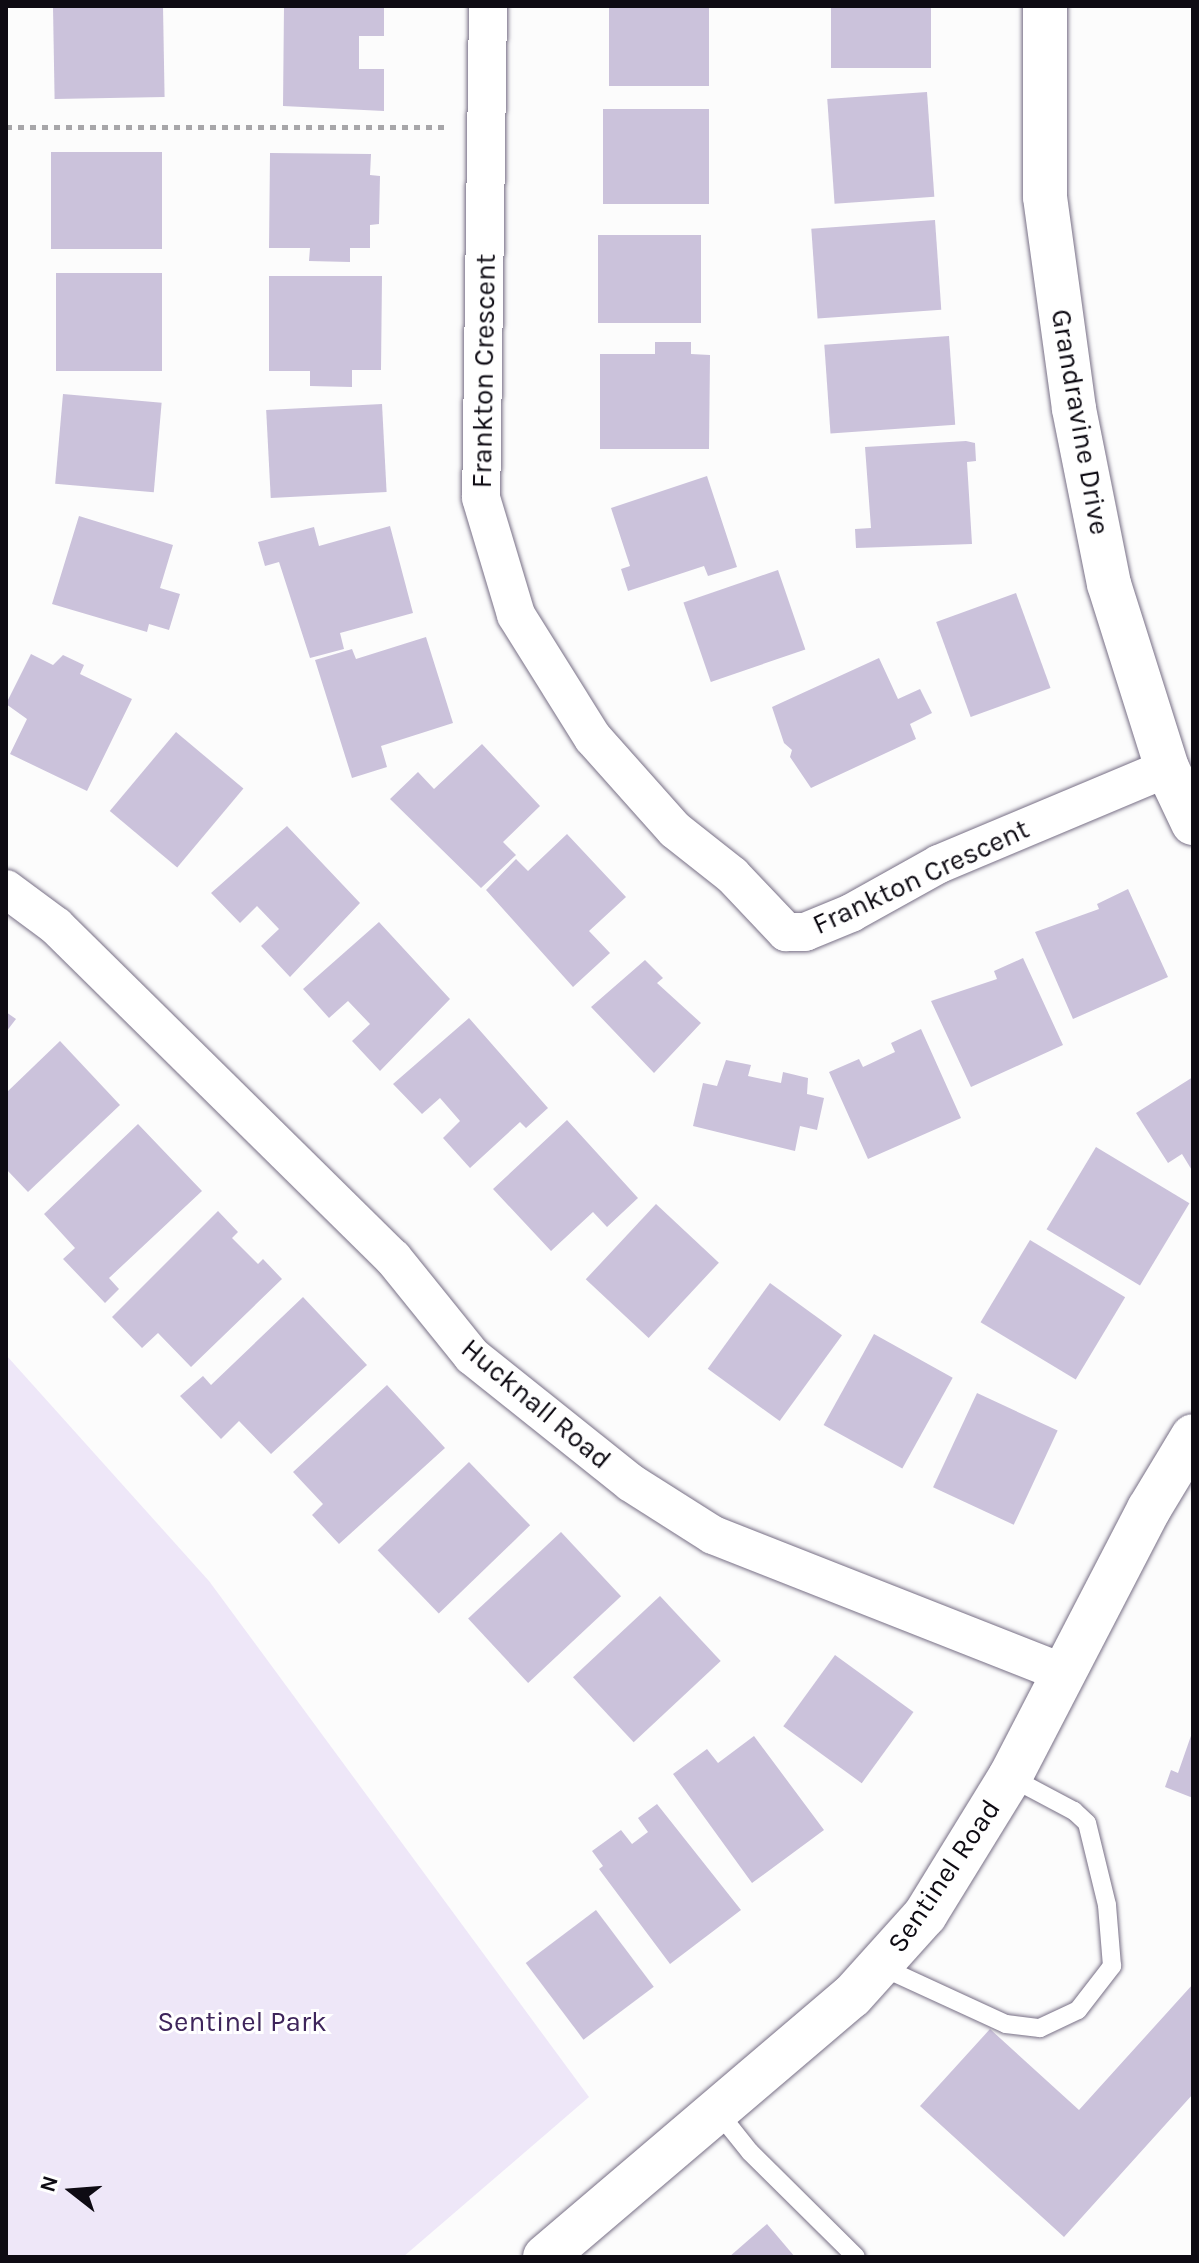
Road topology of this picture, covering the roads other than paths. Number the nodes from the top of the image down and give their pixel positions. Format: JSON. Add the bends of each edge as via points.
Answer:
{"nodes":[{"id":1,"x":488,"y":6,"type":"edge"},
{"id":2,"x":1045,"y":6,"type":"edge"},
{"id":3,"x":1167,"y":768,"type":"junction"},
{"id":4,"x":1193,"y":823,"type":"edge"},
{"id":5,"x":6,"y":889,"type":"edge"},
{"id":6,"x":1193,"y":1436,"type":"edge"},
{"id":7,"x":1063,"y":1673,"type":"junction"},
{"id":8,"x":1010,"y":1777,"type":"junction"},
{"id":9,"x":882,"y":1967,"type":"junction"},
{"id":10,"x":718,"y":2112,"type":"junction"},
{"id":11,"x":545,"y":2257,"type":"edge"},
{"id":12,"x":856,"y":2257,"type":"edge"}],
"edges":[{"from":1,"to":3,"type":"street","name":"Frankton Crescent","via":[[481,498],[516,615],[593,738],[675,830],[732,875],[786,932],[805,932],[839,920],[939,864]]},
{"from":2,"to":3,"type":"street","name":"Grandravine Drive","via":[[1045,197],[1074,409],[1109,584]]},
{"from":3,"to":4,"type":"street","name":"Grandravine Drive"},
{"from":5,"to":7,"type":"street","name":"Hucknall Road","via":[[56,926],[393,1258],[472,1356],[631,1483],[713,1535]]},
{"from":6,"to":7,"type":"street","name":"Sentinel Road"},
{"from":7,"to":8,"type":"street","name":"Sentinel Road"},
{"from":8,"to":9,"type":"street","name":"Sentinel Road","via":[[925,1915]]},
{"from":8,"to":9,"type":"lane","via":[[1087,1823],[1107,1905],[1112,1966],[1078,2010],[1040,2028],[1006,2024]]},
{"from":9,"to":10,"type":"street","name":"Sentinel Road"},
{"from":10,"to":11,"type":"street","name":"Sentinel Road"},
{"from":10,"to":12,"type":"lane","via":[[750,2152]]}]}
